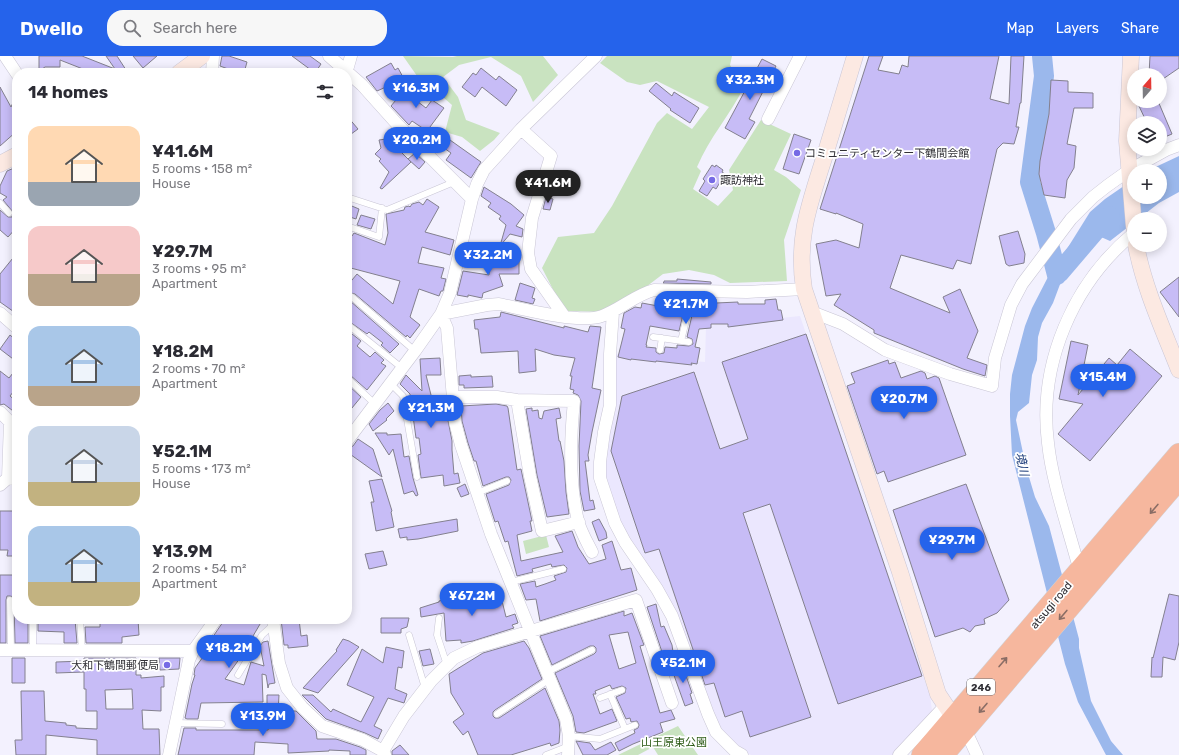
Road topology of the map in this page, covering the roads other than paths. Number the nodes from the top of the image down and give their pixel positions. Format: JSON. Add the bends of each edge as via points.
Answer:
{"nodes":[{"id":1,"x":5,"y":56,"type":"edge"},
{"id":2,"x":202,"y":56,"type":"edge"},
{"id":3,"x":213,"y":56,"type":"edge"},
{"id":4,"x":329,"y":56,"type":"edge"},
{"id":5,"x":351,"y":56,"type":"edge"},
{"id":6,"x":596,"y":56,"type":"edge"},
{"id":7,"x":800,"y":56,"type":"edge"},
{"id":8,"x":855,"y":56,"type":"edge"},
{"id":9,"x":1131,"y":56,"type":"edge"},
{"id":10,"x":13,"y":68,"type":"edge"},
{"id":11,"x":186,"y":68,"type":"edge"},
{"id":12,"x":212,"y":68,"type":"edge"},
{"id":13,"x":344,"y":68,"type":"edge"},
{"id":14,"x":347,"y":68,"type":"edge"},
{"id":15,"x":352,"y":75,"type":"edge"},
{"id":16,"x":768,"y":119,"type":"dead end"},
{"id":17,"x":521,"y":129,"type":"junction"},
{"id":18,"x":1179,"y":145,"type":"edge"},
{"id":19,"x":12,"y":158,"type":"edge"},
{"id":20,"x":0,"y":164,"type":"edge"},
{"id":21,"x":1129,"y":164,"type":"edge"},
{"id":22,"x":1143,"y":164,"type":"edge"},
{"id":23,"x":1127,"y":174,"type":"edge"},
{"id":24,"x":454,"y":182,"type":"junction"},
{"id":25,"x":352,"y":199,"type":"edge"},
{"id":26,"x":472,"y":199,"type":"junction"},
{"id":27,"x":0,"y":203,"type":"edge"},
{"id":28,"x":382,"y":208,"type":"junction"},
{"id":29,"x":9,"y":213,"type":"dead end"},
{"id":30,"x":352,"y":228,"type":"edge"},
{"id":31,"x":1127,"y":240,"type":"edge"},
{"id":32,"x":1137,"y":252,"type":"edge"},
{"id":33,"x":804,"y":289,"type":"junction"},
{"id":34,"x":693,"y":291,"type":"junction"},
{"id":35,"x":352,"y":297,"type":"dead end"},
{"id":36,"x":613,"y":312,"type":"junction"},
{"id":37,"x":812,"y":312,"type":"junction"},
{"id":38,"x":0,"y":313,"type":"edge"},
{"id":39,"x":441,"y":314,"type":"junction"},
{"id":40,"x":564,"y":316,"type":"junction"},
{"id":41,"x":12,"y":324,"type":"edge"},
{"id":42,"x":352,"y":328,"type":"edge"},
{"id":43,"x":653,"y":337,"type":"dead end"},
{"id":44,"x":662,"y":338,"type":"junction"},
{"id":45,"x":681,"y":341,"type":"junction"},
{"id":46,"x":689,"y":342,"type":"dead end"},
{"id":47,"x":660,"y":350,"type":"dead end"},
{"id":48,"x":415,"y":351,"type":"junction"},
{"id":49,"x":402,"y":368,"type":"junction"},
{"id":50,"x":1179,"y":370,"type":"edge"},
{"id":51,"x":352,"y":383,"type":"edge"},
{"id":52,"x":391,"y":384,"type":"junction"},
{"id":53,"x":452,"y":397,"type":"junction"},
{"id":54,"x":517,"y":400,"type":"junction"},
{"id":55,"x":375,"y":404,"type":"junction"},
{"id":56,"x":0,"y":412,"type":"edge"},
{"id":57,"x":12,"y":427,"type":"edge"},
{"id":58,"x":352,"y":433,"type":"edge"},
{"id":59,"x":12,"y":434,"type":"edge"},
{"id":60,"x":1179,"y":454,"type":"edge"},
{"id":61,"x":4,"y":465,"type":"edge"},
{"id":62,"x":417,"y":477,"type":"dead end"},
{"id":63,"x":1179,"y":479,"type":"edge"},
{"id":64,"x":8,"y":481,"type":"edge"},
{"id":65,"x":507,"y":481,"type":"dead end"},
{"id":66,"x":477,"y":493,"type":"junction"},
{"id":67,"x":579,"y":522,"type":"junction"},
{"id":68,"x":592,"y":552,"type":"dead end"},
{"id":69,"x":563,"y":569,"type":"dead end"},
{"id":70,"x":1078,"y":577,"type":"junction"},
{"id":71,"x":511,"y":582,"type":"junction"},
{"id":72,"x":10,"y":600,"type":"dead end"},
{"id":73,"x":439,"y":618,"type":"dead end"},
{"id":74,"x":33,"y":624,"type":"edge"},
{"id":75,"x":80,"y":624,"type":"edge"},
{"id":76,"x":212,"y":624,"type":"edge"},
{"id":77,"x":271,"y":624,"type":"edge"},
{"id":78,"x":273,"y":624,"type":"edge"},
{"id":79,"x":530,"y":632,"type":"junction"},
{"id":80,"x":409,"y":635,"type":"dead end"},
{"id":81,"x":5,"y":650,"type":"edge"},
{"id":82,"x":33,"y":650,"type":"junction"},
{"id":83,"x":239,"y":650,"type":"dead end"},
{"id":84,"x":592,"y":650,"type":"dead end"},
{"id":85,"x":82,"y":651,"type":"junction"},
{"id":86,"x":193,"y":651,"type":"junction"},
{"id":87,"x":250,"y":655,"type":"junction"},
{"id":88,"x":447,"y":665,"type":"junction"},
{"id":89,"x":238,"y":675,"type":"dead end"},
{"id":90,"x":548,"y":675,"type":"junction"},
{"id":91,"x":425,"y":688,"type":"junction"},
{"id":92,"x":622,"y":690,"type":"dead end"},
{"id":93,"x":610,"y":694,"type":"junction"},
{"id":94,"x":600,"y":698,"type":"dead end"},
{"id":95,"x":672,"y":703,"type":"dead end"},
{"id":96,"x":497,"y":714,"type":"dead end"},
{"id":97,"x":955,"y":718,"type":"junction"},
{"id":98,"x":175,"y":723,"type":"junction"},
{"id":99,"x":222,"y":724,"type":"dead end"},
{"id":100,"x":635,"y":725,"type":"dead end"},
{"id":101,"x":625,"y":729,"type":"junction"},
{"id":102,"x":569,"y":746,"type":"edge"},
{"id":103,"x":384,"y":753,"type":"edge"},
{"id":104,"x":169,"y":755,"type":"edge"},
{"id":105,"x":546,"y":755,"type":"edge"},
{"id":106,"x":742,"y":755,"type":"edge"},
{"id":107,"x":899,"y":755,"type":"edge"},
{"id":108,"x":922,"y":755,"type":"edge"},
{"id":109,"x":943,"y":755,"type":"edge"},
{"id":110,"x":977,"y":755,"type":"edge"}],
"edges":[{"from":1,"to":10,"type":"street"},
{"from":2,"to":11,"type":"street"},
{"from":3,"to":12,"type":"street"},
{"from":4,"to":13,"type":"street"},
{"from":5,"to":14,"type":"street"},
{"from":6,"to":17,"type":"street"},
{"from":7,"to":16,"type":"street"},
{"from":8,"to":33,"type":"street","via":[[806,218],[801,253]]},
{"from":9,"to":21,"type":"street","via":[[1127,133]]},
{"from":15,"to":24,"type":"street"},
{"from":17,"to":26,"type":"street","via":[[484,170]]},
{"from":17,"to":40,"type":"street","via":[[551,156],[532,218],[528,253],[530,269]]},
{"from":18,"to":22,"type":"street"},
{"from":19,"to":20,"type":"street"},
{"from":23,"to":37,"type":"street","via":[[1107,186],[1071,219],[1022,284],[1011,305],[995,358],[992,386],[950,374],[885,350],[843,324]]},
{"from":24,"to":26,"type":"street"},
{"from":24,"to":28,"type":"lane","via":[[387,210]]},
{"from":25,"to":28,"type":"lane"},
{"from":26,"to":39,"type":"street","via":[[450,293]]},
{"from":27,"to":29,"type":"lane"},
{"from":28,"to":30,"type":"lane","via":[[380,236]]},
{"from":31,"to":70,"type":"street","via":[[1093,275],[1072,311],[1061,335],[1048,385],[1048,443]]},
{"from":32,"to":50,"type":"street","via":[[1148,291]]},
{"from":33,"to":34,"type":"street"},
{"from":33,"to":37,"type":"street"},
{"from":34,"to":36,"type":"street","via":[[654,290],[643,293]]},
{"from":34,"to":45,"type":"lane"},
{"from":35,"to":48,"type":"lane"},
{"from":36,"to":40,"type":"street","via":[[600,317],[580,319]]},
{"from":36,"to":106,"type":"street","via":[[610,405],[604,432],[600,478],[615,523],[672,616],[716,732]]},
{"from":37,"to":97,"type":"street","via":[[900,572],[938,694]]},
{"from":38,"to":41,"type":"street"},
{"from":39,"to":40,"type":"street","via":[[499,304]]},
{"from":39,"to":48,"type":"street"},
{"from":39,"to":53,"type":"street","via":[[447,328]]},
{"from":42,"to":49,"type":"lane"},
{"from":43,"to":44,"type":"lane"},
{"from":44,"to":45,"type":"lane"},
{"from":44,"to":47,"type":"lane"},
{"from":45,"to":46,"type":"lane"},
{"from":48,"to":49,"type":"street"},
{"from":49,"to":52,"type":"street"},
{"from":51,"to":55,"type":"lane"},
{"from":52,"to":55,"type":"street"},
{"from":52,"to":62,"type":"lane","via":[[403,396]]},
{"from":53,"to":54,"type":"street","via":[[497,397]]},
{"from":53,"to":66,"type":"street","via":[[455,422]]},
{"from":54,"to":67,"type":"street","via":[[542,531]]},
{"from":54,"to":67,"type":"street","via":[[574,401],[573,488]]},
{"from":55,"to":58,"type":"street"},
{"from":56,"to":57,"type":"street"},
{"from":59,"to":61,"type":"street"},
{"from":60,"to":70,"type":"highway","name":"atsugi road","number":"246"},
{"from":61,"to":64,"type":"street"},
{"from":63,"to":70,"type":"highway","name":"atsugi road","number":"246","one_way":true},
{"from":65,"to":66,"type":"lane"},
{"from":66,"to":71,"type":"street"},
{"from":67,"to":68,"type":"street"},
{"from":69,"to":71,"type":"lane"},
{"from":70,"to":97,"type":"highway","name":"atsugi road","number":"246","via":[[1042,628]]},
{"from":71,"to":79,"type":"street"},
{"from":72,"to":81,"type":"lane"},
{"from":73,"to":88,"type":"lane","via":[[437,635]]},
{"from":74,"to":82,"type":"lane"},
{"from":75,"to":85,"type":"lane"},
{"from":76,"to":86,"type":"street"},
{"from":77,"to":87,"type":"lane"},
{"from":78,"to":103,"type":"street","via":[[279,663],[287,688],[302,707],[322,726],[363,740]]},
{"from":79,"to":88,"type":"street","via":[[477,647],[454,658]]},
{"from":79,"to":90,"type":"street"},
{"from":79,"to":95,"type":"street","via":[[636,600],[670,690]]},
{"from":80,"to":91,"type":"lane"},
{"from":81,"to":82,"type":"street"},
{"from":82,"to":85,"type":"street"},
{"from":83,"to":87,"type":"lane"},
{"from":84,"to":90,"type":"lane"},
{"from":85,"to":86,"type":"street"},
{"from":86,"to":98,"type":"street"},
{"from":87,"to":89,"type":"lane"},
{"from":88,"to":91,"type":"street"},
{"from":90,"to":96,"type":"lane"},
{"from":90,"to":102,"type":"street","via":[[566,719]]},
{"from":91,"to":103,"type":"street","via":[[404,716]]},
{"from":92,"to":93,"type":"lane"},
{"from":93,"to":94,"type":"lane"},
{"from":93,"to":101,"type":"lane"},
{"from":97,"to":107,"type":"street"},
{"from":97,"to":108,"type":"highway","name":"atsugi road","number":"246"},
{"from":97,"to":109,"type":"highway","name":"atsugi road","number":"246"},
{"from":97,"to":110,"type":"street"},
{"from":98,"to":99,"type":"lane"},
{"from":98,"to":104,"type":"street"},
{"from":100,"to":101,"type":"lane"},
{"from":101,"to":102,"type":"lane","via":[[600,739]]},
{"from":102,"to":105,"type":"lane"}]}
